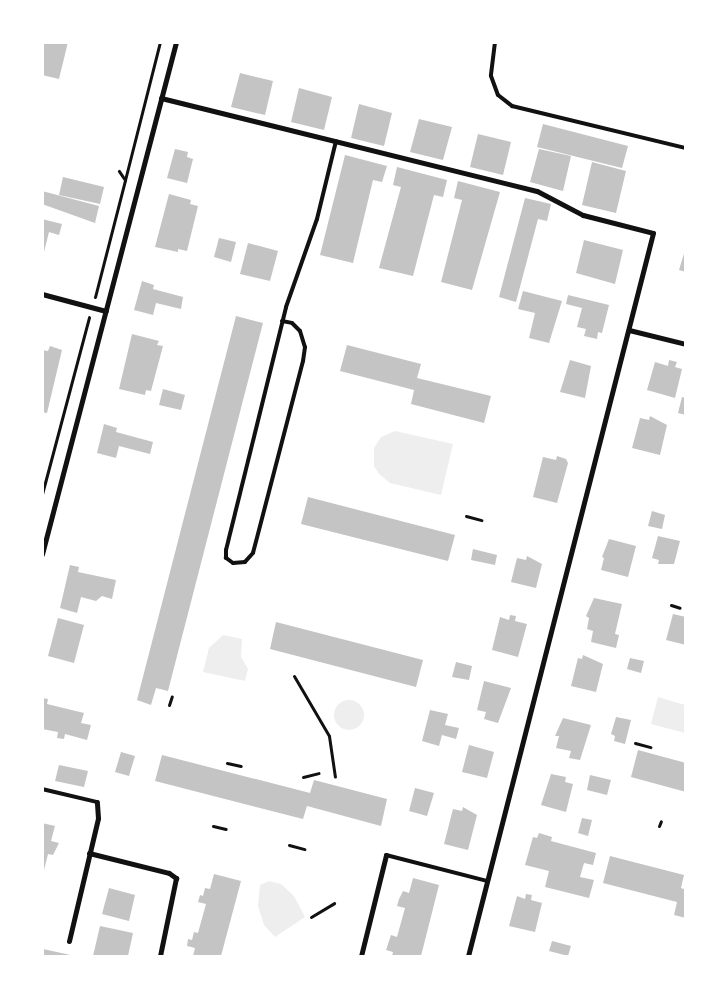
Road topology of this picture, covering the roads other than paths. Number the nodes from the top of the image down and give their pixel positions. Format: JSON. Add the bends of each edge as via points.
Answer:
{"nodes":[{"id":1,"x":176,"y":42,"type":"edge"},
{"id":2,"x":495,"y":42,"type":"edge"},
{"id":3,"x":161,"y":98,"type":"junction"},
{"id":4,"x":336,"y":141,"type":"junction"},
{"id":5,"x":686,"y":148,"type":"edge"},
{"id":6,"x":42,"y":294,"type":"edge"},
{"id":7,"x":106,"y":311,"type":"junction"},
{"id":8,"x":282,"y":321,"type":"junction"},
{"id":9,"x":628,"y":330,"type":"junction"},
{"id":10,"x":686,"y":344,"type":"edge"},
{"id":11,"x":42,"y":554,"type":"edge"},
{"id":12,"x":42,"y":789,"type":"edge"},
{"id":13,"x":97,"y":802,"type":"joint"},
{"id":14,"x":90,"y":853,"type":"junction"},
{"id":15,"x":386,"y":855,"type":"joint"},
{"id":16,"x":487,"y":881,"type":"junction"},
{"id":17,"x":69,"y":941,"type":"dead end"},
{"id":18,"x":160,"y":956,"type":"edge"},
{"id":19,"x":360,"y":956,"type":"edge"},
{"id":20,"x":468,"y":956,"type":"edge"}],
"edges":[{"from":1,"to":3,"type":"street"},
{"from":2,"to":5,"type":"lane","via":[[490,76],[498,95],[512,106]]},
{"from":3,"to":4,"type":"street"},
{"from":3,"to":7,"type":"street"},
{"from":4,"to":8,"type":"lane","via":[[317,219]]},
{"from":4,"to":9,"type":"street","via":[[537,191],[583,215],[653,234]]},
{"from":6,"to":7,"type":"street"},
{"from":7,"to":11,"type":"street"},
{"from":8,"to":8,"type":"lane","via":[[225,554],[233,563],[245,562],[253,553],[303,361],[305,347],[300,331],[292,323]]},
{"from":9,"to":10,"type":"street"},
{"from":9,"to":16,"type":"street"},
{"from":12,"to":13,"type":"lane"},
{"from":13,"to":14,"type":"street","via":[[98,818]]},
{"from":14,"to":17,"type":"street"},
{"from":14,"to":18,"type":"street","via":[[169,873],[176,878]]},
{"from":15,"to":16,"type":"lane"},
{"from":15,"to":19,"type":"street"},
{"from":16,"to":20,"type":"street"}]}
